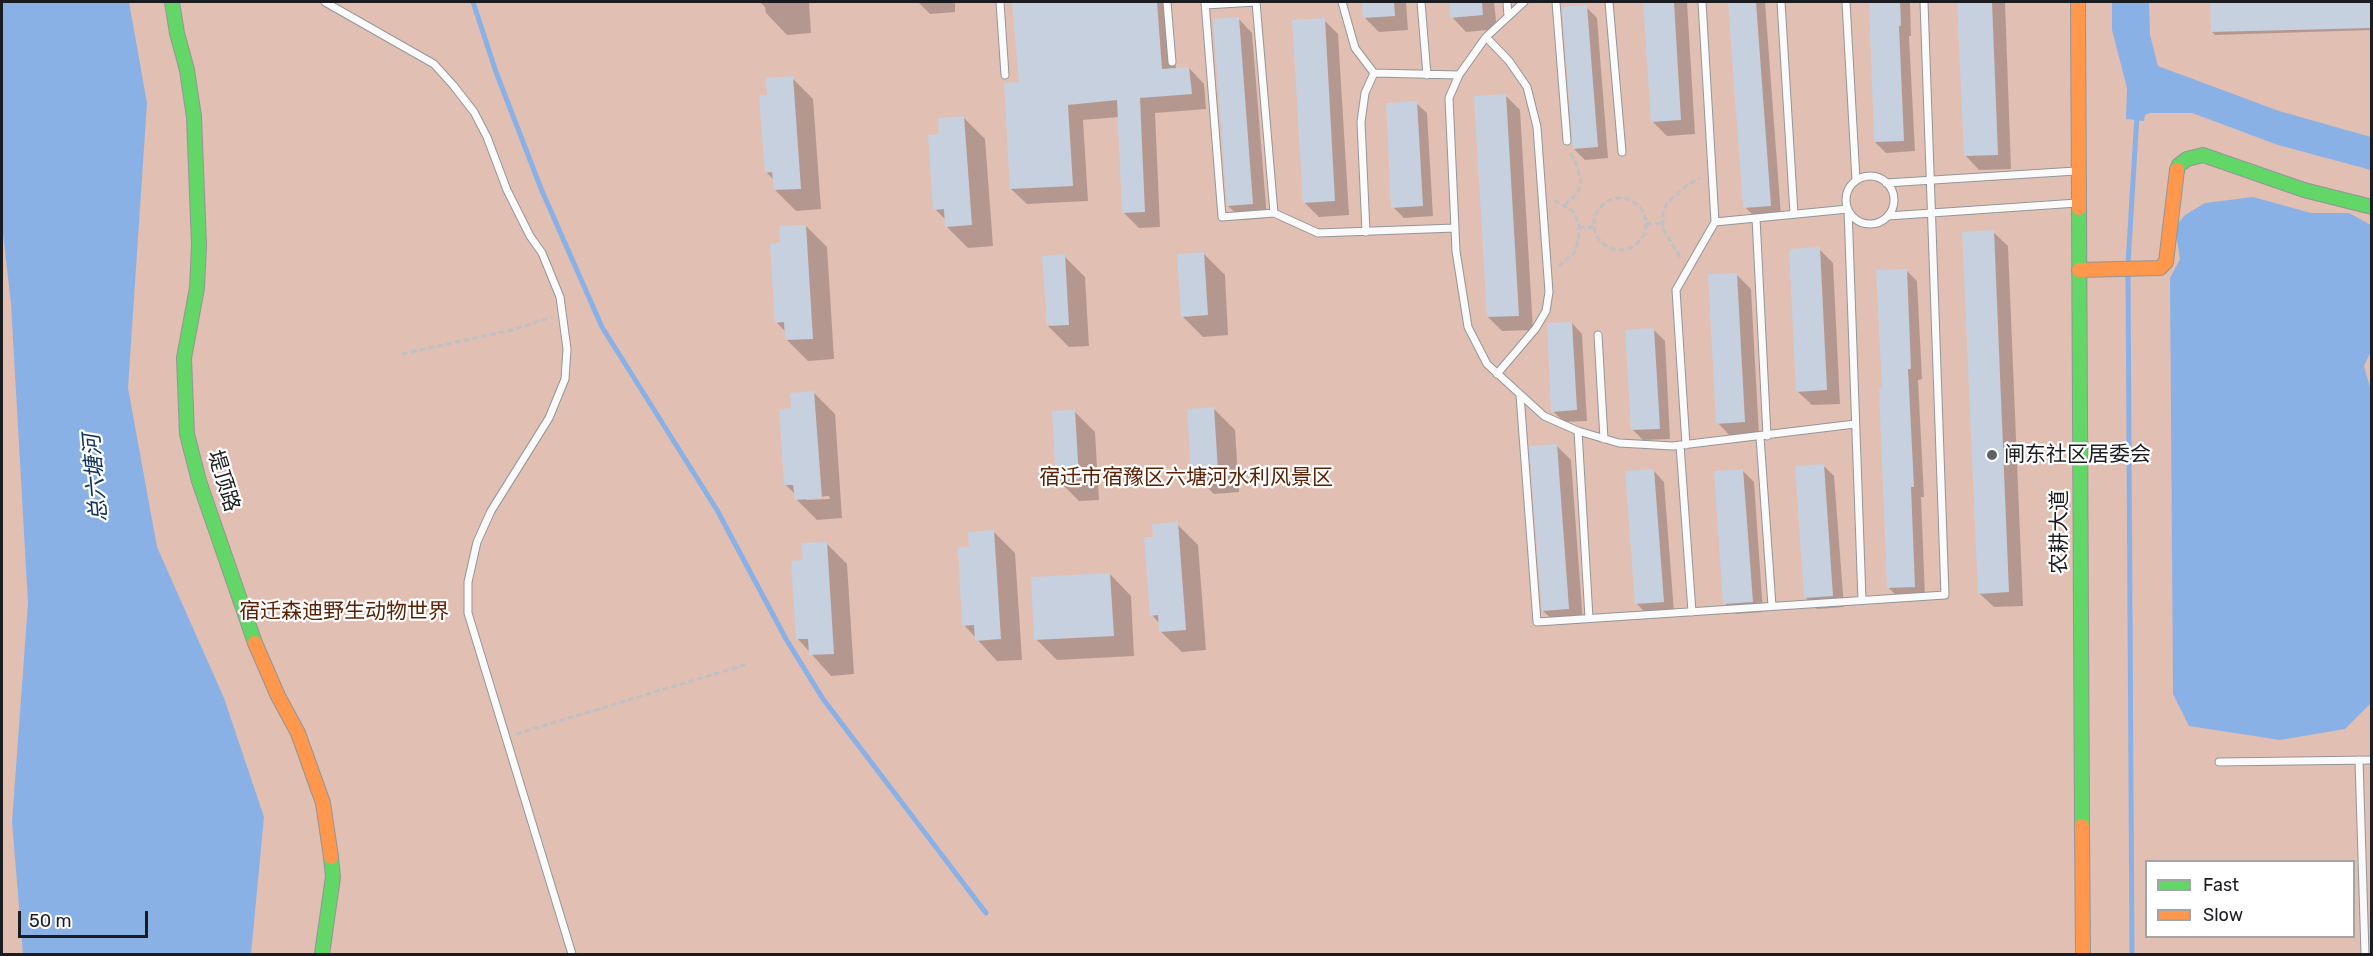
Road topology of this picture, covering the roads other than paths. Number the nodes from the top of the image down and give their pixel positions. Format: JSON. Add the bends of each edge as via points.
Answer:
{"nodes":[{"id":1,"x":172,"y":2,"type":"edge"},
{"id":2,"x":325,"y":2,"type":"edge"},
{"id":3,"x":1000,"y":2,"type":"edge"},
{"id":4,"x":1167,"y":2,"type":"edge"},
{"id":5,"x":1256,"y":2,"type":"edge"},
{"id":6,"x":1342,"y":2,"type":"edge"},
{"id":7,"x":1421,"y":2,"type":"edge"},
{"id":8,"x":1507,"y":2,"type":"edge"},
{"id":9,"x":1524,"y":2,"type":"edge"},
{"id":10,"x":1556,"y":2,"type":"edge"},
{"id":11,"x":1609,"y":2,"type":"edge"},
{"id":12,"x":1702,"y":2,"type":"edge"},
{"id":13,"x":1781,"y":2,"type":"edge"},
{"id":14,"x":1846,"y":2,"type":"edge"},
{"id":15,"x":1924,"y":2,"type":"edge"},
{"id":16,"x":2078,"y":2,"type":"edge"},
{"id":17,"x":1205,"y":3,"type":"edge"},
{"id":18,"x":1508,"y":16,"type":"junction"},
{"id":19,"x":1486,"y":37,"type":"junction"},
{"id":20,"x":1172,"y":62,"type":"dead end"},
{"id":21,"x":1374,"y":73,"type":"junction"},
{"id":22,"x":1005,"y":75,"type":"dead end"},
{"id":23,"x":1427,"y":75,"type":"junction"},
{"id":24,"x":1459,"y":75,"type":"junction"},
{"id":25,"x":1567,"y":141,"type":"road end"},
{"id":26,"x":1622,"y":152,"type":"dead end"},
{"id":27,"x":2079,"y":171,"type":"junction"},
{"id":28,"x":1856,"y":180,"type":"junction"},
{"id":29,"x":1931,"y":180,"type":"junction"},
{"id":30,"x":1886,"y":183,"type":"junction"},
{"id":31,"x":2079,"y":203,"type":"junction"},
{"id":32,"x":2372,"y":207,"type":"edge"},
{"id":33,"x":1848,"y":209,"type":"junction"},
{"id":34,"x":1274,"y":213,"type":"junction"},
{"id":35,"x":1932,"y":213,"type":"junction"},
{"id":36,"x":1794,"y":214,"type":"junction"},
{"id":37,"x":1888,"y":216,"type":"junction"},
{"id":38,"x":1756,"y":218,"type":"junction"},
{"id":39,"x":1715,"y":222,"type":"junction"},
{"id":40,"x":1455,"y":228,"type":"junction"},
{"id":41,"x":1366,"y":232,"type":"junction"},
{"id":42,"x":2079,"y":270,"type":"junction"},
{"id":43,"x":1598,"y":335,"type":"dead end"},
{"id":44,"x":1497,"y":374,"type":"junction"},
{"id":45,"x":1520,"y":395,"type":"junction"},
{"id":46,"x":1855,"y":424,"type":"junction"},
{"id":47,"x":1578,"y":431,"type":"junction"},
{"id":48,"x":1763,"y":436,"type":"junction"},
{"id":49,"x":1604,"y":439,"type":"junction"},
{"id":50,"x":1683,"y":445,"type":"junction"},
{"id":51,"x":1862,"y":600,"type":"junction"},
{"id":52,"x":1772,"y":606,"type":"junction"},
{"id":53,"x":1692,"y":612,"type":"junction"},
{"id":54,"x":1589,"y":618,"type":"junction"},
{"id":55,"x":2359,"y":760,"type":"junction"},
{"id":56,"x":2372,"y":760,"type":"edge"},
{"id":57,"x":2219,"y":762,"type":"dead end"},
{"id":58,"x":322,"y":954,"type":"edge"},
{"id":59,"x":572,"y":954,"type":"edge"},
{"id":60,"x":2083,"y":954,"type":"edge"},
{"id":61,"x":2364,"y":954,"type":"edge"}],
"edges":[{"from":1,"to":58,"type":"street","name":"堤顶路","via":[[194,117],[199,245],[197,288],[184,358],[187,434],[199,481],[255,644],[298,732],[322,803],[333,877]]},
{"from":2,"to":59,"type":"lane","via":[[434,64],[474,112],[560,297],[567,349],[565,379],[549,417],[491,511],[477,542],[468,582],[468,613]]},
{"from":3,"to":22,"type":"lane"},
{"from":4,"to":20,"type":"lane"},
{"from":5,"to":17,"type":"lane"},
{"from":5,"to":34,"type":"lane"},
{"from":6,"to":21,"type":"lane","via":[[1355,48]]},
{"from":7,"to":23,"type":"lane"},
{"from":8,"to":18,"type":"lane"},
{"from":9,"to":18,"type":"lane"},
{"from":10,"to":25,"type":"lane"},
{"from":11,"to":26,"type":"lane"},
{"from":12,"to":39,"type":"lane"},
{"from":13,"to":36,"type":"lane"},
{"from":14,"to":28,"type":"lane"},
{"from":15,"to":29,"type":"lane"},
{"from":16,"to":27,"type":"street","name":"农耕大道"},
{"from":17,"to":34,"type":"lane","via":[[1222,217]]},
{"from":18,"to":19,"type":"lane"},
{"from":19,"to":24,"type":"lane"},
{"from":19,"to":44,"type":"lane","via":[[1527,87],[1537,127],[1549,291],[1546,310]]},
{"from":21,"to":23,"type":"lane"},
{"from":21,"to":41,"type":"lane","via":[[1365,93],[1361,122]]},
{"from":23,"to":24,"type":"lane"},
{"from":24,"to":40,"type":"lane","via":[[1449,98]]},
{"from":27,"to":29,"type":"lane"},
{"from":27,"to":31,"type":"street","name":"农耕大道"},
{"from":28,"to":30,"type":"lane","via":[[1872,176]]},
{"from":28,"to":33,"type":"lane","via":[[1847,193]]},
{"from":29,"to":30,"type":"lane"},
{"from":29,"to":35,"type":"lane"},
{"from":30,"to":37,"type":"lane","via":[[1894,203]]},
{"from":31,"to":35,"type":"lane"},
{"from":31,"to":42,"type":"street","name":"农耕大道"},
{"from":32,"to":42,"type":"street","via":[[2304,190],[2203,155],[2187,159],[2175,176],[2166,262],[2160,268]]},
{"from":33,"to":36,"type":"lane"},
{"from":33,"to":37,"type":"lane","via":[[1866,224]]},
{"from":33,"to":46,"type":"lane"},
{"from":34,"to":41,"type":"lane","via":[[1318,233]]},
{"from":35,"to":37,"type":"lane"},
{"from":35,"to":51,"type":"lane","via":[[1945,595]]},
{"from":36,"to":38,"type":"lane"},
{"from":38,"to":39,"type":"lane"},
{"from":38,"to":48,"type":"lane"},
{"from":39,"to":50,"type":"lane","via":[[1676,290]]},
{"from":40,"to":41,"type":"lane"},
{"from":40,"to":44,"type":"lane","via":[[1468,327]]},
{"from":42,"to":60,"type":"street","name":"农耕大道"},
{"from":43,"to":49,"type":"lane"},
{"from":44,"to":45,"type":"lane"},
{"from":45,"to":47,"type":"lane","via":[[1544,416]]},
{"from":45,"to":54,"type":"lane","via":[[1537,622]]},
{"from":46,"to":48,"type":"lane"},
{"from":46,"to":51,"type":"lane"},
{"from":47,"to":49,"type":"lane"},
{"from":47,"to":54,"type":"lane"},
{"from":48,"to":50,"type":"lane"},
{"from":48,"to":52,"type":"lane"},
{"from":49,"to":50,"type":"lane"},
{"from":50,"to":53,"type":"lane"},
{"from":51,"to":52,"type":"lane"},
{"from":52,"to":53,"type":"lane"},
{"from":53,"to":54,"type":"lane"},
{"from":55,"to":56,"type":"lane"},
{"from":55,"to":57,"type":"lane"},
{"from":55,"to":61,"type":"lane"}]}
